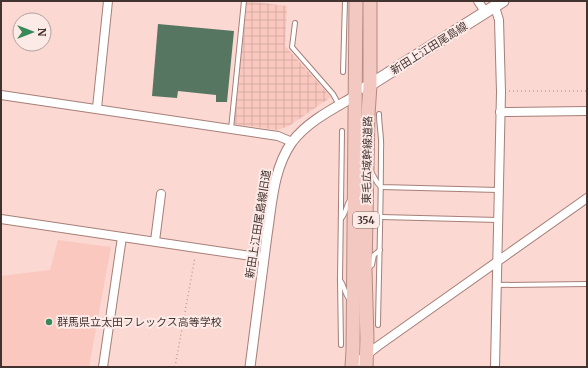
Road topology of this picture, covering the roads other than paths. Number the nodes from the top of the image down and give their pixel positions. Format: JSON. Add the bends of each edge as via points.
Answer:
{"nodes":[{"id":1,"x":108,"y":1,"type":"edge"},
{"id":2,"x":244,"y":1,"type":"edge"},
{"id":3,"x":345,"y":1,"type":"edge"},
{"id":4,"x":356,"y":1,"type":"edge"},
{"id":5,"x":370,"y":1,"type":"edge"},
{"id":6,"x":478,"y":1,"type":"edge"},
{"id":7,"x":495,"y":7,"type":"edge"},
{"id":8,"x":350,"y":18,"type":"junction"},
{"id":9,"x":295,"y":23,"type":"dead end"},
{"id":10,"x":343,"y":72,"type":"dead end"},
{"id":11,"x":370,"y":84,"type":"junction"},
{"id":12,"x":1,"y":95,"type":"edge"},
{"id":13,"x":355,"y":96,"type":"junction"},
{"id":14,"x":339,"y":105,"type":"junction"},
{"id":15,"x":97,"y":108,"type":"junction"},
{"id":16,"x":587,"y":111,"type":"edge"},
{"id":17,"x":500,"y":112,"type":"junction"},
{"id":18,"x":379,"y":114,"type":"dead end"},
{"id":19,"x":231,"y":129,"type":"junction"},
{"id":20,"x":342,"y":131,"type":"dead end"},
{"id":21,"x":292,"y":142,"type":"junction"},
{"id":22,"x":368,"y":167,"type":"junction"},
{"id":23,"x":381,"y":186,"type":"junction"},
{"id":24,"x":498,"y":190,"type":"junction"},
{"id":25,"x":354,"y":193,"type":"junction"},
{"id":26,"x":161,"y":194,"type":"dead end"},
{"id":27,"x":587,"y":198,"type":"edge"},
{"id":28,"x":381,"y":217,"type":"junction"},
{"id":29,"x":1,"y":218,"type":"edge"},
{"id":30,"x":341,"y":219,"type":"junction"},
{"id":31,"x":498,"y":220,"type":"junction"},
{"id":32,"x":122,"y":237,"type":"junction"},
{"id":33,"x":154,"y":241,"type":"junction"},
{"id":34,"x":380,"y":250,"type":"junction"},
{"id":35,"x":264,"y":258,"type":"junction"},
{"id":36,"x":498,"y":262,"type":"junction"},
{"id":37,"x":365,"y":270,"type":"junction"},
{"id":38,"x":340,"y":280,"type":"junction"},
{"id":39,"x":587,"y":284,"type":"edge"},
{"id":40,"x":497,"y":285,"type":"junction"},
{"id":41,"x":354,"y":304,"type":"junction"},
{"id":42,"x":378,"y":324,"type":"dead end"},
{"id":43,"x":341,"y":345,"type":"dead end"},
{"id":44,"x":366,"y":361,"type":"edge"},
{"id":45,"x":103,"y":367,"type":"edge"},
{"id":46,"x":250,"y":367,"type":"edge"},
{"id":47,"x":352,"y":367,"type":"edge"},
{"id":48,"x":495,"y":367,"type":"edge"}],
"edges":[{"from":1,"to":15,"type":"street"},
{"from":2,"to":19,"type":"lane"},
{"from":3,"to":8,"type":"lane"},
{"from":4,"to":8,"type":"highway","name":"東毛広域幹線道路","number":"354"},
{"from":5,"to":11,"type":"highway","name":"東毛広域幹線道路","number":"354"},
{"from":6,"to":7,"type":"street"},
{"from":7,"to":11,"type":"main road","name":"新田上江田尾島線"},
{"from":7,"to":17,"type":"street","via":[[499,20]]},
{"from":8,"to":10,"type":"lane"},
{"from":8,"to":13,"type":"highway","name":"東毛広域幹線道路","number":"354"},
{"from":9,"to":14,"type":"lane","via":[[292,47],[333,94]]},
{"from":11,"to":13,"type":"main road","name":"新田上江田尾島線"},
{"from":11,"to":22,"type":"highway","name":"東毛広域幹線道路","number":"354"},
{"from":12,"to":15,"type":"street"},
{"from":13,"to":14,"type":"street","name":"新田上江田尾島線旧道"},
{"from":13,"to":25,"type":"highway","name":"東毛広域幹線道路","number":"354"},
{"from":14,"to":21,"type":"street","name":"新田上江田尾島線旧道","via":[[307,127]]},
{"from":15,"to":19,"type":"street"},
{"from":16,"to":17,"type":"street"},
{"from":17,"to":24,"type":"street"},
{"from":18,"to":23,"type":"lane","via":[[382,141]]},
{"from":19,"to":21,"type":"street","via":[[278,136]]},
{"from":20,"to":30,"type":"lane"},
{"from":21,"to":35,"type":"street","name":"新田上江田尾島線旧道","via":[[283,156],[276,178]]},
{"from":22,"to":23,"type":"lane","via":[[377,184]]},
{"from":22,"to":37,"type":"highway","name":"東毛広域幹線道路","number":"354"},
{"from":23,"to":24,"type":"lane"},
{"from":23,"to":28,"type":"lane"},
{"from":24,"to":31,"type":"street"},
{"from":25,"to":30,"type":"lane"},
{"from":25,"to":41,"type":"highway","name":"東毛広域幹線道路","number":"354"},
{"from":26,"to":33,"type":"street"},
{"from":27,"to":36,"type":"street"},
{"from":28,"to":31,"type":"lane"},
{"from":28,"to":34,"type":"lane"},
{"from":29,"to":32,"type":"street"},
{"from":30,"to":38,"type":"lane"},
{"from":31,"to":36,"type":"street"},
{"from":32,"to":33,"type":"street"},
{"from":32,"to":45,"type":"street"},
{"from":33,"to":35,"type":"street"},
{"from":34,"to":37,"type":"lane"},
{"from":34,"to":42,"type":"lane"},
{"from":35,"to":46,"type":"street","name":"新田上江田尾島線旧道"},
{"from":36,"to":40,"type":"street"},
{"from":36,"to":44,"type":"street"},
{"from":37,"to":44,"type":"highway","name":"東毛広域幹線道路","number":"354"},
{"from":38,"to":41,"type":"lane","via":[[346,296]]},
{"from":38,"to":43,"type":"lane"},
{"from":39,"to":40,"type":"lane"},
{"from":40,"to":48,"type":"street"},
{"from":41,"to":47,"type":"highway","name":"東毛広域幹線道路","number":"354"},
{"from":44,"to":47,"type":"street"}]}
